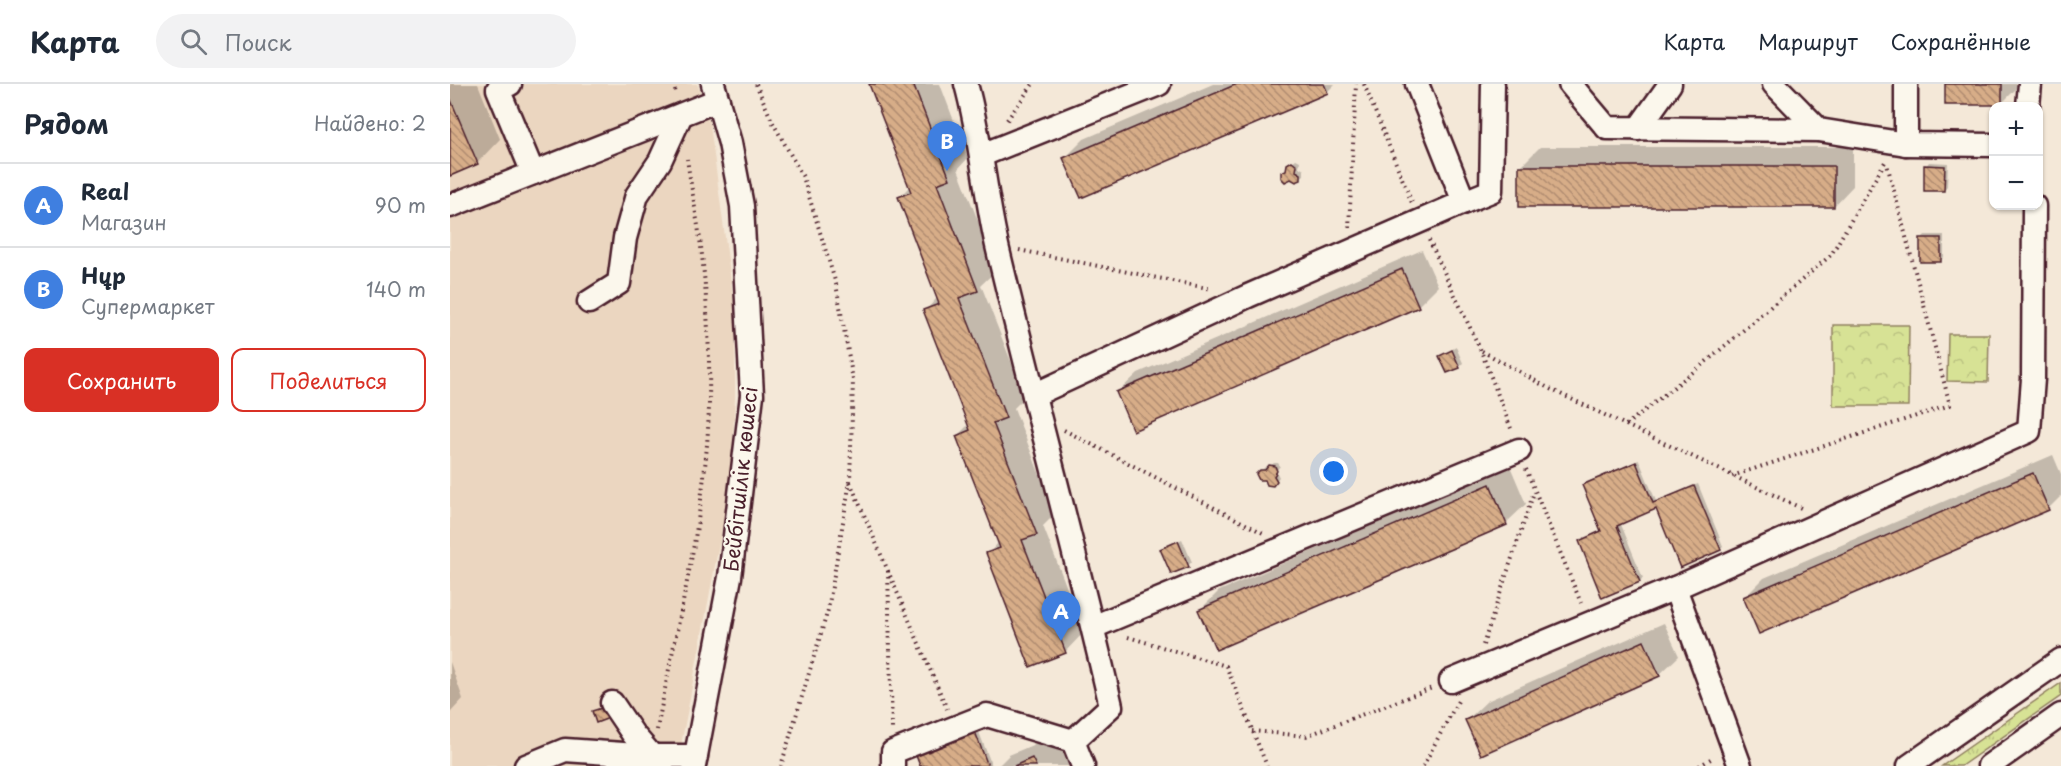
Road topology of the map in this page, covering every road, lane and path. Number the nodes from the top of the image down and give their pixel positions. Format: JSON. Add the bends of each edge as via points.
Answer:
{"nodes":[{"id":1,"x":510,"y":84,"type":"edge"},
{"id":2,"x":674,"y":84,"type":"edge"},
{"id":3,"x":756,"y":84,"type":"edge"},
{"id":4,"x":966,"y":84,"type":"edge"},
{"id":5,"x":1160,"y":84,"type":"edge"},
{"id":6,"x":1356,"y":84,"type":"edge"},
{"id":7,"x":1364,"y":84,"type":"edge"},
{"id":8,"x":1417,"y":84,"type":"edge"},
{"id":9,"x":1493,"y":84,"type":"edge"},
{"id":10,"x":1570,"y":84,"type":"edge"},
{"id":11,"x":1670,"y":84,"type":"edge"},
{"id":12,"x":1774,"y":84,"type":"edge"},
{"id":13,"x":1906,"y":84,"type":"edge"},
{"id":14,"x":2030,"y":84,"type":"edge"},
{"id":15,"x":716,"y":92,"type":"edge"},
{"id":16,"x":2028,"y":102,"type":"edge"},
{"id":17,"x":681,"y":115,"type":"junction"},
{"id":18,"x":1638,"y":129,"type":"junction"},
{"id":19,"x":1819,"y":130,"type":"junction"},
{"id":20,"x":1906,"y":144,"type":"junction"},
{"id":21,"x":1989,"y":145,"type":"edge"},
{"id":22,"x":686,"y":155,"type":"dead end"},
{"id":23,"x":982,"y":155,"type":"junction"},
{"id":24,"x":533,"y":173,"type":"junction"},
{"id":25,"x":1464,"y":202,"type":"junction"},
{"id":26,"x":450,"y":206,"type":"edge"},
{"id":27,"x":2034,"y":210,"type":"edge"},
{"id":28,"x":1420,"y":222,"type":"junction"},
{"id":29,"x":998,"y":246,"type":"junction"},
{"id":30,"x":1347,"y":253,"type":"junction"},
{"id":31,"x":1214,"y":289,"type":"dead end"},
{"id":32,"x":589,"y":302,"type":"dead end"},
{"id":33,"x":1481,"y":351,"type":"junction"},
{"id":34,"x":1034,"y":395,"type":"junction"},
{"id":35,"x":1040,"y":417,"type":"junction"},
{"id":36,"x":1626,"y":425,"type":"junction"},
{"id":37,"x":1519,"y":450,"type":"junction"},
{"id":38,"x":1732,"y":476,"type":"junction"},
{"id":39,"x":850,"y":481,"type":"junction"},
{"id":40,"x":1535,"y":491,"type":"junction"},
{"id":41,"x":1828,"y":521,"type":"junction"},
{"id":42,"x":1287,"y":546,"type":"junction"},
{"id":43,"x":888,"y":567,"type":"junction"},
{"id":44,"x":1675,"y":588,"type":"junction"},
{"id":45,"x":1589,"y":624,"type":"junction"},
{"id":46,"x":1093,"y":627,"type":"junction"},
{"id":47,"x":2061,"y":660,"type":"edge"},
{"id":48,"x":1474,"y":672,"type":"junction"},
{"id":49,"x":1451,"y":681,"type":"joint"},
{"id":50,"x":612,"y":703,"type":"dead end"},
{"id":51,"x":2061,"y":715,"type":"edge"},
{"id":52,"x":954,"y":726,"type":"junction"},
{"id":53,"x":1252,"y":731,"type":"junction"},
{"id":54,"x":1073,"y":741,"type":"junction"},
{"id":55,"x":652,"y":756,"type":"junction"},
{"id":56,"x":893,"y":759,"type":"edge"},
{"id":57,"x":695,"y":761,"type":"edge"},
{"id":58,"x":526,"y":766,"type":"edge"},
{"id":59,"x":781,"y":766,"type":"edge"},
{"id":60,"x":1083,"y":766,"type":"edge"},
{"id":61,"x":1267,"y":766,"type":"edge"},
{"id":62,"x":1423,"y":766,"type":"edge"},
{"id":63,"x":1740,"y":766,"type":"edge"},
{"id":64,"x":1909,"y":766,"type":"edge"},
{"id":65,"x":1989,"y":766,"type":"edge"}],
"edges":[{"from":1,"to":24,"type":"street","via":[[498,89]]},
{"from":2,"to":17,"type":"path"},
{"from":3,"to":39,"type":"path","via":[[803,177],[836,284],[853,380]]},
{"from":4,"to":23,"type":"street"},
{"from":5,"to":23,"type":"street"},
{"from":6,"to":30,"type":"path"},
{"from":7,"to":28,"type":"path"},
{"from":8,"to":25,"type":"street"},
{"from":9,"to":25,"type":"street","via":[[1491,191]]},
{"from":10,"to":18,"type":"street","via":[[1608,128]]},
{"from":11,"to":18,"type":"street"},
{"from":12,"to":19,"type":"street"},
{"from":13,"to":20,"type":"street"},
{"from":14,"to":16,"type":"street"},
{"from":15,"to":17,"type":"street"},
{"from":15,"to":57,"type":"street","name":"Бейбітшілік көшесі","via":[[742,206],[752,395],[730,577]]},
{"from":17,"to":24,"type":"street"},
{"from":17,"to":32,"type":"street","via":[[660,161],[637,195],[619,283]]},
{"from":18,"to":19,"type":"street"},
{"from":19,"to":20,"type":"street"},
{"from":20,"to":21,"type":"street"},
{"from":22,"to":55,"type":"path","via":[[708,320],[709,403],[694,551]]},
{"from":23,"to":29,"type":"street"},
{"from":24,"to":26,"type":"street"},
{"from":25,"to":28,"type":"street"},
{"from":27,"to":41,"type":"street","via":[[2029,430]]},
{"from":28,"to":30,"type":"street"},
{"from":28,"to":33,"type":"path"},
{"from":29,"to":31,"type":"path"},
{"from":29,"to":34,"type":"street"},
{"from":30,"to":34,"type":"street"},
{"from":33,"to":36,"type":"path"},
{"from":33,"to":37,"type":"path"},
{"from":34,"to":35,"type":"street"},
{"from":35,"to":42,"type":"path"},
{"from":35,"to":46,"type":"street"},
{"from":36,"to":38,"type":"path"},
{"from":36,"to":38,"type":"path","via":[[1831,255],[1886,160],[1950,405]]},
{"from":37,"to":40,"type":"path"},
{"from":37,"to":42,"type":"street"},
{"from":38,"to":41,"type":"path"},
{"from":39,"to":43,"type":"path"},
{"from":39,"to":59,"type":"path","via":[[828,610]]},
{"from":40,"to":45,"type":"path"},
{"from":40,"to":48,"type":"path"},
{"from":41,"to":44,"type":"street"},
{"from":42,"to":46,"type":"street"},
{"from":43,"to":52,"type":"path"},
{"from":43,"to":56,"type":"path"},
{"from":44,"to":45,"type":"street"},
{"from":44,"to":63,"type":"street"},
{"from":45,"to":48,"type":"street"},
{"from":46,"to":53,"type":"path","via":[[1226,666]]},
{"from":46,"to":54,"type":"street","via":[[1111,706]]},
{"from":47,"to":64,"type":"street"},
{"from":48,"to":49,"type":"street"},
{"from":48,"to":62,"type":"path"},
{"from":49,"to":53,"type":"path","via":[[1306,735]]},
{"from":50,"to":55,"type":"street"},
{"from":51,"to":65,"type":"street"},
{"from":52,"to":54,"type":"street","via":[[987,715]]},
{"from":52,"to":56,"type":"street"},
{"from":53,"to":61,"type":"path"},
{"from":54,"to":60,"type":"street"},
{"from":55,"to":57,"type":"street"},
{"from":55,"to":58,"type":"street","via":[[565,750]]}]}
